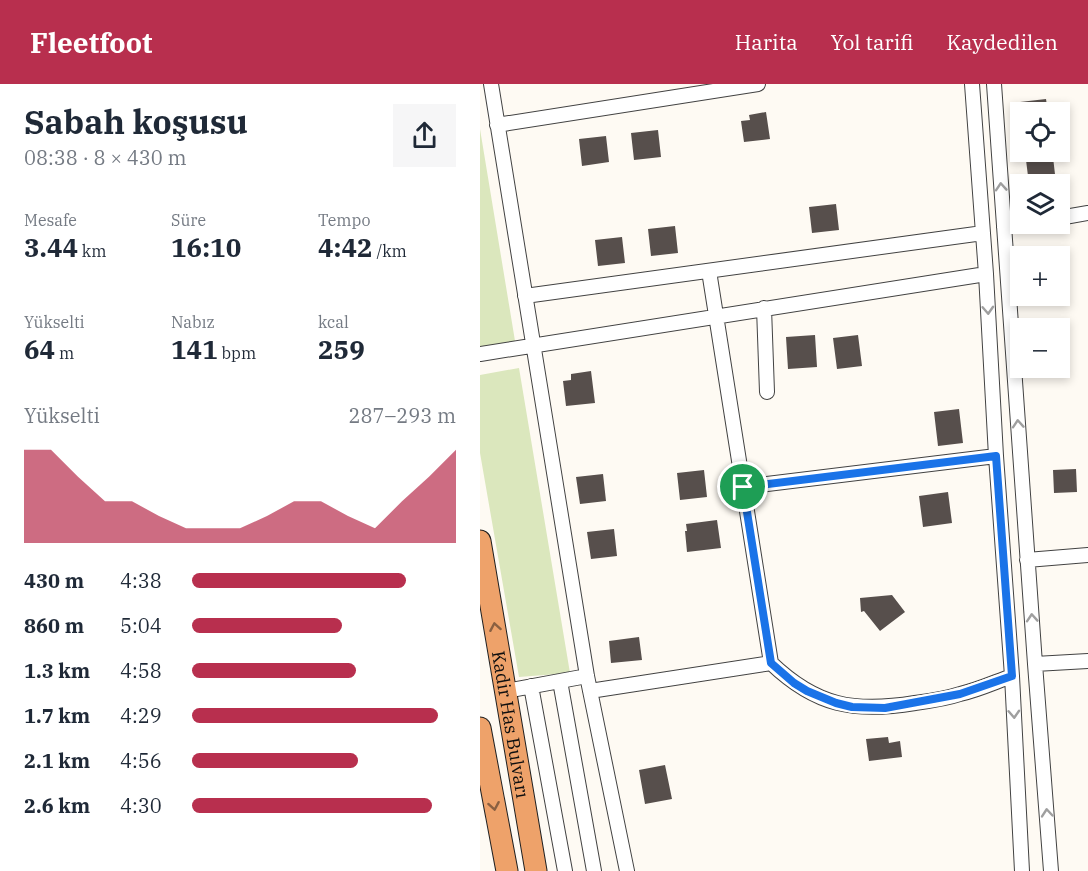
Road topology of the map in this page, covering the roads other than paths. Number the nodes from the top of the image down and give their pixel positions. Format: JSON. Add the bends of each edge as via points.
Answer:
{"nodes":[{"id":1,"x":491,"y":84,"type":"edge"},
{"id":2,"x":758,"y":84,"type":"edge"},
{"id":3,"x":972,"y":84,"type":"edge"},
{"id":4,"x":994,"y":84,"type":"edge"},
{"id":5,"x":673,"y":91,"type":"edge"},
{"id":6,"x":497,"y":125,"type":"junction"},
{"id":7,"x":1088,"y":213,"type":"edge"},
{"id":8,"x":1070,"y":216,"type":"edge"},
{"id":9,"x":1010,"y":226,"type":"edge"},
{"id":10,"x":1004,"y":227,"type":"junction"},
{"id":11,"x":983,"y":233,"type":"junction"},
{"id":12,"x":709,"y":271,"type":"junction"},
{"id":13,"x":986,"y":274,"type":"junction"},
{"id":14,"x":525,"y":296,"type":"junction"},
{"id":15,"x":764,"y":308,"type":"junction"},
{"id":16,"x":716,"y":316,"type":"junction"},
{"id":17,"x":533,"y":344,"type":"junction"},
{"id":18,"x":480,"y":354,"type":"edge"},
{"id":19,"x":767,"y":392,"type":"dead end"},
{"id":20,"x":996,"y":456,"type":"junction"},
{"id":21,"x":743,"y":487,"type":"junction"},
{"id":22,"x":480,"y":541,"type":"edge"},
{"id":23,"x":1088,"y":555,"type":"edge"},
{"id":24,"x":1028,"y":560,"type":"junction"},
{"id":25,"x":1088,"y":661,"type":"edge"},
{"id":26,"x":771,"y":663,"type":"junction"},
{"id":27,"x":1035,"y":664,"type":"junction"},
{"id":28,"x":587,"y":676,"type":"junction"},
{"id":29,"x":1012,"y":676,"type":"junction"},
{"id":30,"x":560,"y":681,"type":"junction"},
{"id":31,"x":531,"y":686,"type":"junction"},
{"id":32,"x":506,"y":691,"type":"junction"},
{"id":33,"x":590,"y":691,"type":"junction"},
{"id":34,"x":480,"y":728,"type":"edge"},
{"id":35,"x":507,"y":871,"type":"edge"},
{"id":36,"x":536,"y":871,"type":"edge"},
{"id":37,"x":565,"y":871,"type":"edge"},
{"id":38,"x":594,"y":871,"type":"edge"},
{"id":39,"x":627,"y":871,"type":"edge"},
{"id":40,"x":1022,"y":871,"type":"edge"},
{"id":41,"x":1051,"y":871,"type":"edge"}],
"edges":[{"from":1,"to":6,"type":"street"},
{"from":2,"to":5,"type":"street"},
{"from":3,"to":11,"type":"street"},
{"from":10,"to":4,"type":"street","one_way":true},
{"from":5,"to":6,"type":"street"},
{"from":6,"to":14,"type":"street"},
{"from":7,"to":8,"type":"street"},
{"from":9,"to":10,"type":"street"},
{"from":24,"to":10,"type":"street","one_way":true},
{"from":11,"to":12,"type":"street"},
{"from":11,"to":13,"type":"street"},
{"from":12,"to":14,"type":"street"},
{"from":12,"to":16,"type":"street"},
{"from":13,"to":15,"type":"street"},
{"from":13,"to":20,"type":"street","one_way":true},
{"from":14,"to":17,"type":"street"},
{"from":15,"to":16,"type":"street"},
{"from":15,"to":19,"type":"street"},
{"from":16,"to":17,"type":"street"},
{"from":16,"to":21,"type":"street"},
{"from":17,"to":18,"type":"street"},
{"from":17,"to":28,"type":"street"},
{"from":20,"to":21,"type":"street"},
{"from":20,"to":29,"type":"street"},
{"from":21,"to":26,"type":"street"},
{"from":32,"to":22,"type":"highway","name":"Kadir Has Bulvarı","one_way":true},
{"from":23,"to":24,"type":"street"},
{"from":27,"to":24,"type":"street","one_way":true},
{"from":25,"to":27,"type":"street"},
{"from":26,"to":29,"type":"street","via":[[794,683],[821,698],[868,708],[945,698]]},
{"from":26,"to":33,"type":"street"},
{"from":41,"to":27,"type":"street","one_way":true},
{"from":28,"to":30,"type":"street"},
{"from":28,"to":33,"type":"street"},
{"from":29,"to":40,"type":"street","one_way":true},
{"from":30,"to":31,"type":"street"},
{"from":30,"to":38,"type":"street"},
{"from":31,"to":32,"type":"street"},
{"from":31,"to":37,"type":"street"},
{"from":32,"to":36,"type":"highway","name":"Kadir Has Bulvarı"},
{"from":33,"to":39,"type":"street"},
{"from":34,"to":35,"type":"highway","name":"Kadir Has Bulvarı","one_way":true}]}
